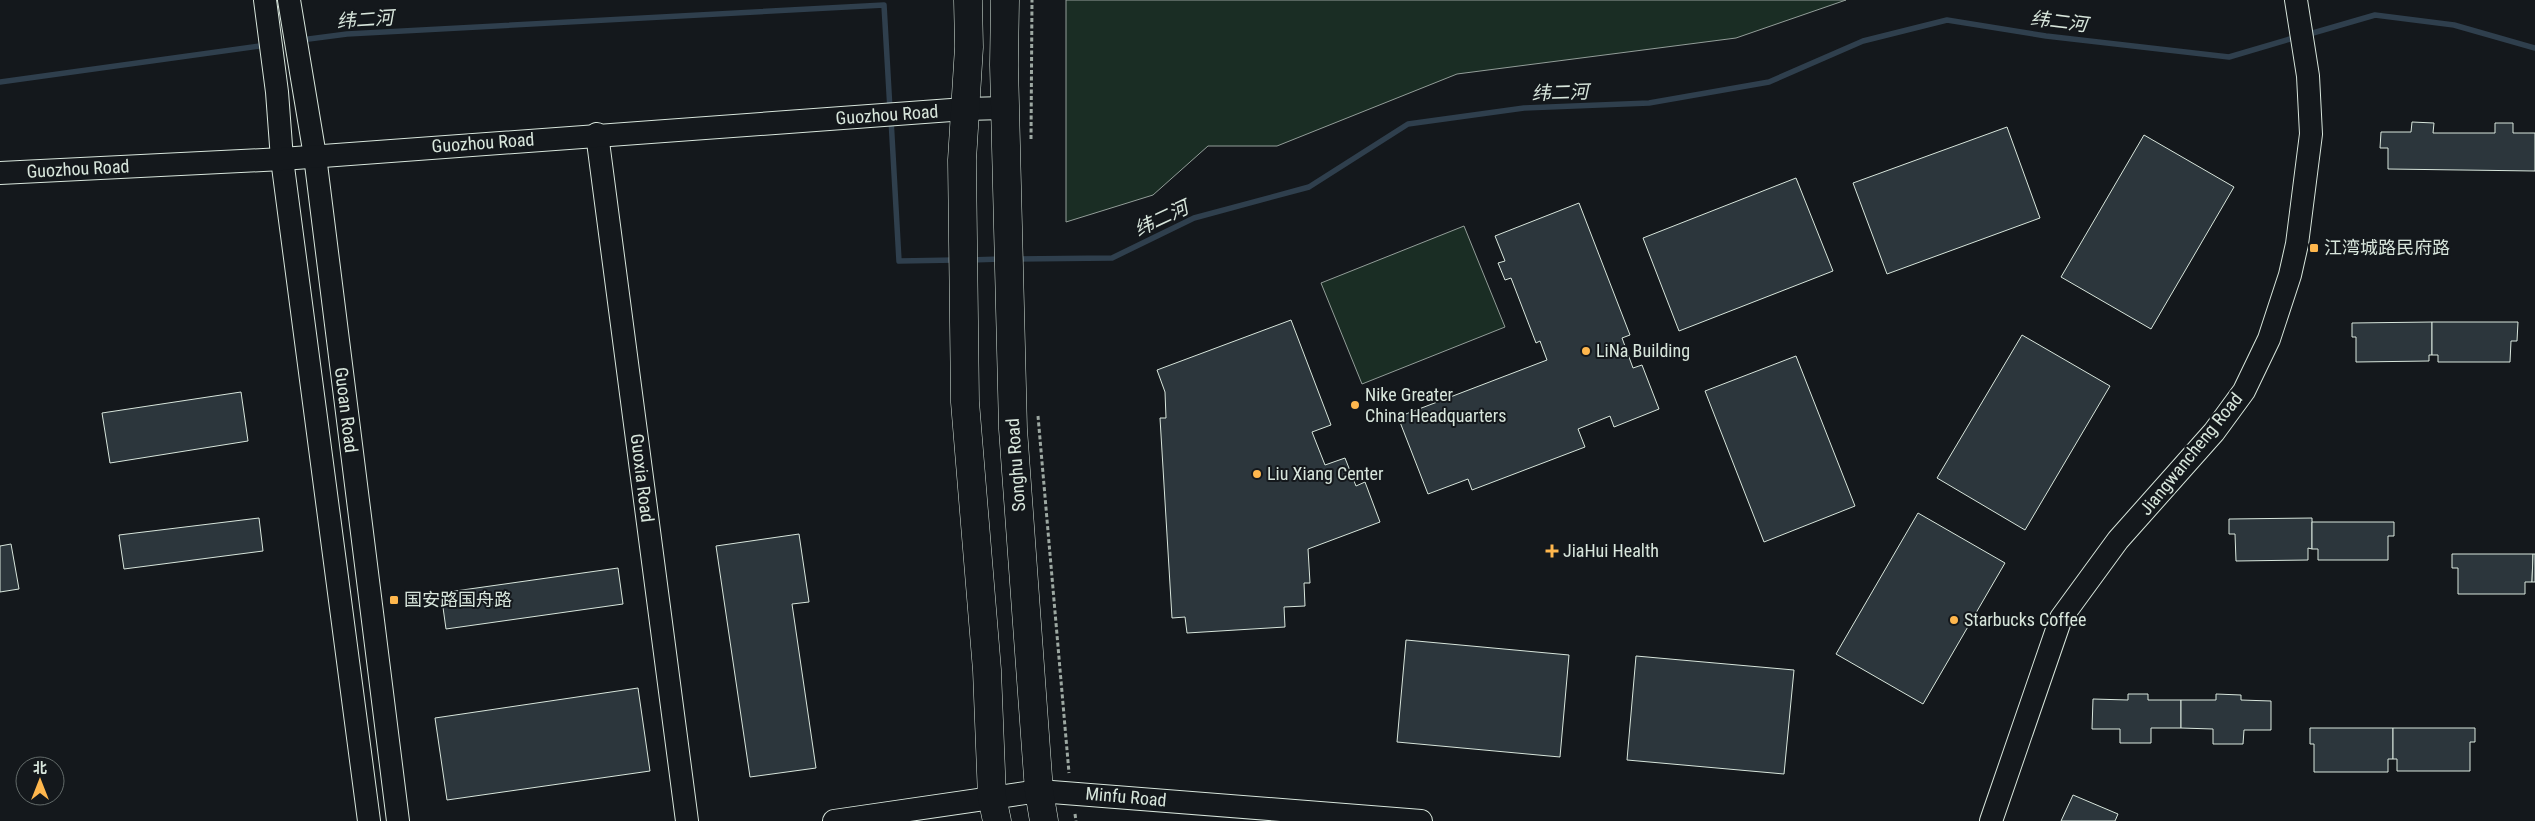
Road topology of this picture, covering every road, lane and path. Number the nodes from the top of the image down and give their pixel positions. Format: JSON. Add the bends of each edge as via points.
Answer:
{"nodes":[{"id":1,"x":265,"y":0,"type":"edge"},
{"id":2,"x":289,"y":0,"type":"edge"},
{"id":3,"x":968,"y":0,"type":"edge"},
{"id":4,"x":1005,"y":0,"type":"edge"},
{"id":5,"x":2296,"y":0,"type":"edge"},
{"id":6,"x":1005,"y":108,"type":"junction"},
{"id":7,"x":964,"y":109,"type":"junction"},
{"id":8,"x":597,"y":134,"type":"junction"},
{"id":9,"x":314,"y":156,"type":"junction"},
{"id":10,"x":282,"y":159,"type":"junction"},
{"id":11,"x":0,"y":173,"type":"edge"},
{"id":12,"x":1039,"y":791,"type":"junction"},
{"id":13,"x":995,"y":809,"type":"edge"},
{"id":14,"x":369,"y":821,"type":"edge"},
{"id":15,"x":398,"y":821,"type":"edge"},
{"id":16,"x":687,"y":821,"type":"edge"},
{"id":17,"x":834,"y":821,"type":"edge"},
{"id":18,"x":1044,"y":821,"type":"edge"},
{"id":19,"x":1421,"y":821,"type":"edge"},
{"id":20,"x":1991,"y":821,"type":"edge"}],
"edges":[{"from":1,"to":10,"type":"street","name":"Guoan Road"},
{"from":2,"to":9,"type":"street","name":"Guoan Road"},
{"from":3,"to":7,"type":"main road","via":[[969,47]]},
{"from":4,"to":6,"type":"main road","name":"Songhu Road"},
{"from":5,"to":20,"type":"street","name":"Jiangwancheng Road","via":[[2308,76],[2310,134],[2305,188],[2290,275],[2268,339],[2244,391],[2214,432],[2118,540],[2061,618]]},
{"from":6,"to":7,"type":"street"},
{"from":6,"to":12,"type":"main road","name":"Songhu Road","via":[[1013,429]]},
{"from":7,"to":8,"type":"street","name":"Guozhou Road"},
{"from":7,"to":13,"type":"main road","via":[[965,402]]},
{"from":8,"to":9,"type":"street","name":"Guozhou Road"},
{"from":8,"to":16,"type":"street","name":"Guoxia Road"},
{"from":9,"to":10,"type":"street","name":"Guozhou Road"},
{"from":9,"to":15,"type":"street","name":"Guoan Road"},
{"from":10,"to":11,"type":"street","name":"Guozhou Road"},
{"from":10,"to":14,"type":"street","name":"Guoan Road"},
{"from":12,"to":13,"type":"street","name":"Minfu Road"},
{"from":12,"to":18,"type":"main road","name":"Songhu Road"},
{"from":12,"to":19,"type":"street","name":"Minfu Road"},
{"from":13,"to":17,"type":"street","name":"Minfu Road"}]}
